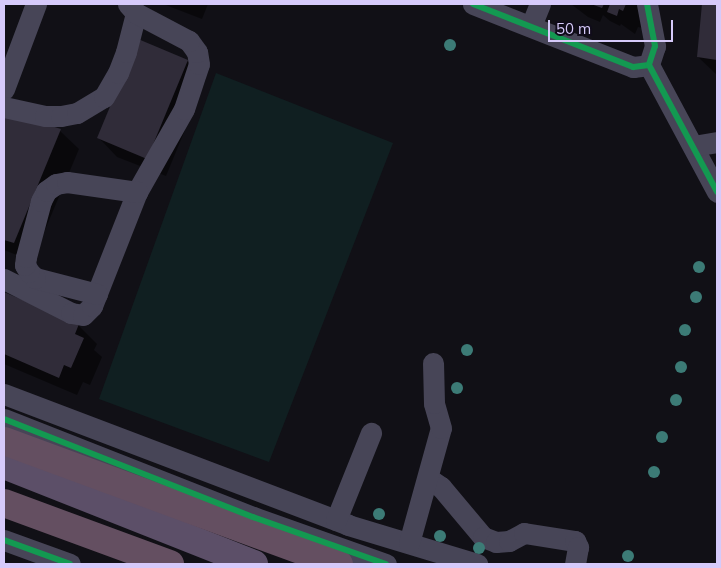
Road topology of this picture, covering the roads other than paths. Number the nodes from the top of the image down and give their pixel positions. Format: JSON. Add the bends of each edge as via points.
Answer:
{"nodes":[{"id":1,"x":36,"y":4,"type":"edge"},
{"id":2,"x":473,"y":4,"type":"edge"},
{"id":3,"x":540,"y":4,"type":"edge"},
{"id":4,"x":647,"y":4,"type":"edge"},
{"id":5,"x":132,"y":8,"type":"edge"},
{"id":6,"x":531,"y":26,"type":"junction"},
{"id":7,"x":649,"y":65,"type":"junction"},
{"id":8,"x":4,"y":89,"type":"edge"},
{"id":9,"x":4,"y":107,"type":"edge"},
{"id":10,"x":717,"y":142,"type":"edge"},
{"id":11,"x":693,"y":146,"type":"junction"},
{"id":12,"x":137,"y":192,"type":"junction"},
{"id":13,"x":717,"y":192,"type":"edge"},
{"id":14,"x":4,"y":279,"type":"edge"},
{"id":15,"x":97,"y":294,"type":"junction"},
{"id":16,"x":432,"y":363,"type":"dead end"},
{"id":17,"x":4,"y":394,"type":"edge"},
{"id":18,"x":4,"y":419,"type":"edge"},
{"id":19,"x":371,"y":433,"type":"dead end"},
{"id":20,"x":4,"y":441,"type":"edge"},
{"id":21,"x":4,"y":465,"type":"edge"},
{"id":22,"x":428,"y":478,"type":"junction"},
{"id":23,"x":263,"y":492,"type":"junction"},
{"id":24,"x":4,"y":503,"type":"edge"},
{"id":25,"x":253,"y":516,"type":"junction"},
{"id":26,"x":336,"y":520,"type":"junction"},
{"id":27,"x":4,"y":540,"type":"edge"},
{"id":28,"x":409,"y":543,"type":"junction"},
{"id":29,"x":70,"y":564,"type":"edge"},
{"id":30,"x":170,"y":564,"type":"edge"},
{"id":31,"x":254,"y":564,"type":"edge"},
{"id":32,"x":340,"y":564,"type":"edge"},
{"id":33,"x":386,"y":564,"type":"edge"},
{"id":34,"x":477,"y":564,"type":"edge"},
{"id":35,"x":575,"y":564,"type":"edge"}],
"edges":[{"from":1,"to":8,"type":"street"},
{"from":2,"to":6,"type":"street"},
{"from":3,"to":6,"type":"street"},
{"from":4,"to":7,"type":"street","via":[[655,46]]},
{"from":5,"to":9,"type":"street","via":[[126,52],[104,97],[91,106],[61,116]]},
{"from":5,"to":12,"type":"street","via":[[189,41],[197,52],[199,64],[184,109]]},
{"from":6,"to":7,"type":"street","via":[[633,68]]},
{"from":7,"to":11,"type":"street"},
{"from":10,"to":11,"type":"street"},
{"from":11,"to":13,"type":"street"},
{"from":12,"to":15,"type":"street"},
{"from":12,"to":15,"type":"street","via":[[67,182],[46,191],[41,201],[26,257],[25,265],[29,272],[35,278]]},
{"from":14,"to":15,"type":"street","via":[[71,313],[83,315]]},
{"from":16,"to":22,"type":"street","via":[[434,404],[440,428]]},
{"from":17,"to":23,"type":"street"},
{"from":18,"to":25,"type":"street"},
{"from":19,"to":26,"type":"street"},
{"from":20,"to":32,"type":"highway"},
{"from":21,"to":31,"type":"main road"},
{"from":22,"to":28,"type":"street"},
{"from":22,"to":35,"type":"street","via":[[441,487],[483,537],[496,542],[524,533],[575,541],[578,547]]},
{"from":23,"to":25,"type":"street"},
{"from":23,"to":26,"type":"street"},
{"from":24,"to":30,"type":"highway"},
{"from":25,"to":33,"type":"street"},
{"from":26,"to":28,"type":"street"},
{"from":27,"to":29,"type":"street"},
{"from":28,"to":34,"type":"street"}]}
